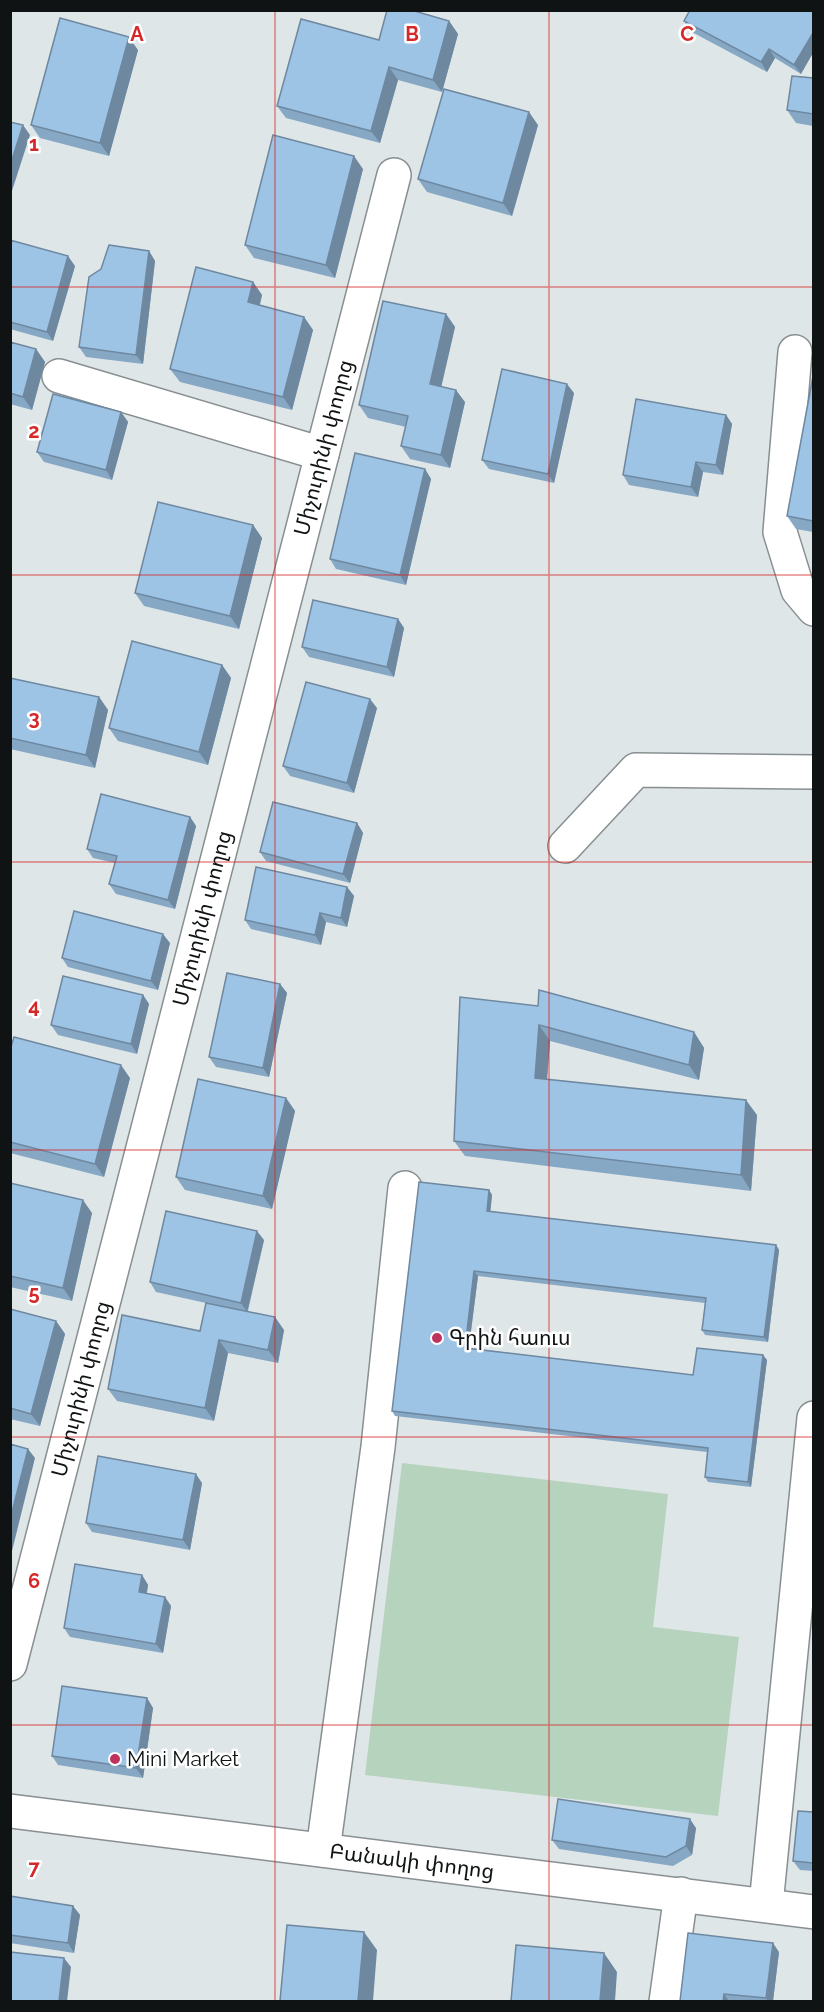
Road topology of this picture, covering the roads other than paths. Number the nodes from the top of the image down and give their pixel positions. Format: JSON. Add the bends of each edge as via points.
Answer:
{"nodes":[{"id":1,"x":394,"y":175,"type":"dead end"},
{"id":2,"x":795,"y":352,"type":"dead end"},
{"id":3,"x":59,"y":376,"type":"dead end"},
{"id":4,"x":322,"y":454,"type":"junction"},
{"id":5,"x":813,"y":609,"type":"edge"},
{"id":6,"x":813,"y":772,"type":"edge"},
{"id":7,"x":565,"y":846,"type":"dead end"},
{"id":8,"x":405,"y":1188,"type":"dead end"},
{"id":9,"x":813,"y":1418,"type":"edge"},
{"id":10,"x":10,"y":1664,"type":"edge"},
{"id":11,"x":10,"y":1810,"type":"edge"},
{"id":12,"x":322,"y":1850,"type":"junction"},
{"id":13,"x":681,"y":1894,"type":"junction"},
{"id":14,"x":766,"y":1905,"type":"junction"},
{"id":15,"x":813,"y":1911,"type":"edge"},
{"id":16,"x":666,"y":2001,"type":"edge"}],
"edges":[{"from":1,"to":4,"type":"street","name":"Միչուրինի փողոց"},
{"from":2,"to":5,"type":"street","via":[[780,532],[798,590]]},
{"from":3,"to":4,"type":"street"},
{"from":4,"to":10,"type":"street","name":"Միչուրինի փողոց"},
{"from":6,"to":7,"type":"street","via":[[636,771]]},
{"from":8,"to":12,"type":"street","via":[[378,1447]]},
{"from":9,"to":14,"type":"street"},
{"from":11,"to":12,"type":"street","name":"Բանակի փողոց"},
{"from":12,"to":13,"type":"street","name":"Բանակի փողոց"},
{"from":13,"to":14,"type":"street","name":"Բանակի փողոց"},
{"from":13,"to":16,"type":"street"},
{"from":14,"to":15,"type":"street","name":"Բանակի փողոց"}]}
